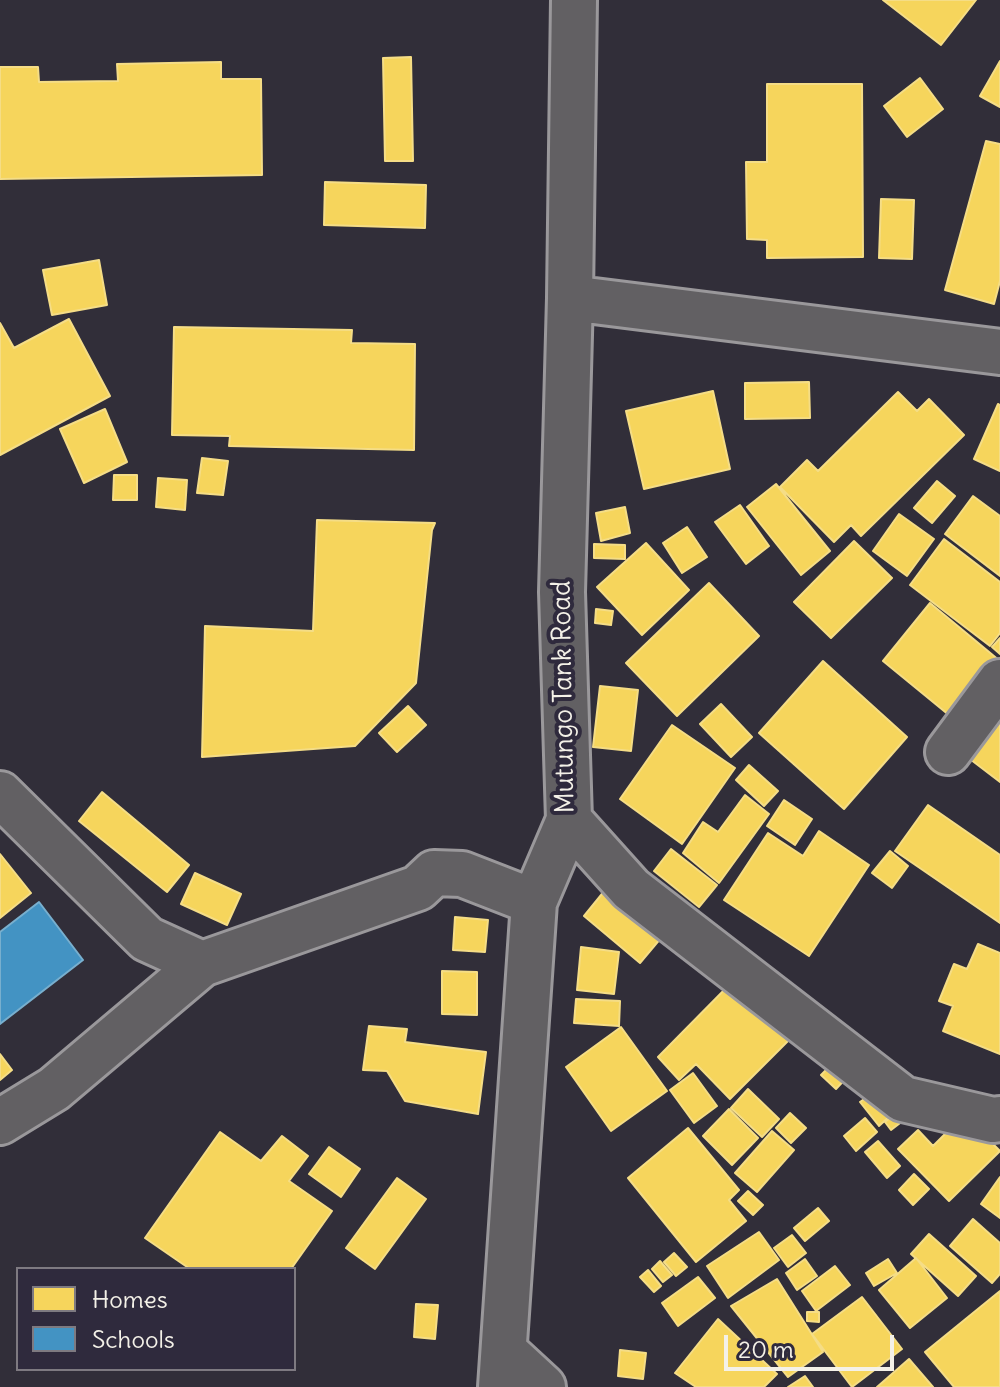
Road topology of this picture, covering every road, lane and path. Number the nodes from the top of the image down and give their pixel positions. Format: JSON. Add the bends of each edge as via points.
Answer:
{"nodes":[{"id":1,"x":574,"y":0,"type":"edge"},
{"id":2,"x":570,"y":298,"type":"junction"},
{"id":3,"x":1000,"y":352,"type":"edge"},
{"id":4,"x":1000,"y":682,"type":"edge"},
{"id":5,"x":948,"y":752,"type":"dead end"},
{"id":6,"x":0,"y":794,"type":"edge"},
{"id":7,"x":569,"y":820,"type":"junction"},
{"id":8,"x":534,"y":902,"type":"junction"},
{"id":9,"x":202,"y":964,"type":"junction"},
{"id":10,"x":1000,"y":1119,"type":"edge"},
{"id":11,"x":0,"y":1122,"type":"edge"},
{"id":12,"x":503,"y":1369,"type":"edge"},
{"id":13,"x":543,"y":1387,"type":"edge"}],
"edges":[{"from":1,"to":2,"type":"street","name":"Mutungo Tank Road"},
{"from":2,"to":3,"type":"street"},
{"from":2,"to":7,"type":"street","name":"Mutungo Tank Road","via":[[562,592]]},
{"from":4,"to":5,"type":"street"},
{"from":6,"to":9,"type":"street","via":[[147,939]]},
{"from":7,"to":8,"type":"street","name":"Mutungo Tank Road"},
{"from":7,"to":10,"type":"street","via":[[631,889],[903,1099]]},
{"from":8,"to":9,"type":"street","via":[[462,874],[434,873],[418,888]]},
{"from":8,"to":12,"type":"street","name":"Mutungo Tank Road"},
{"from":9,"to":11,"type":"street","via":[[54,1089]]},
{"from":12,"to":13,"type":"street"}]}
